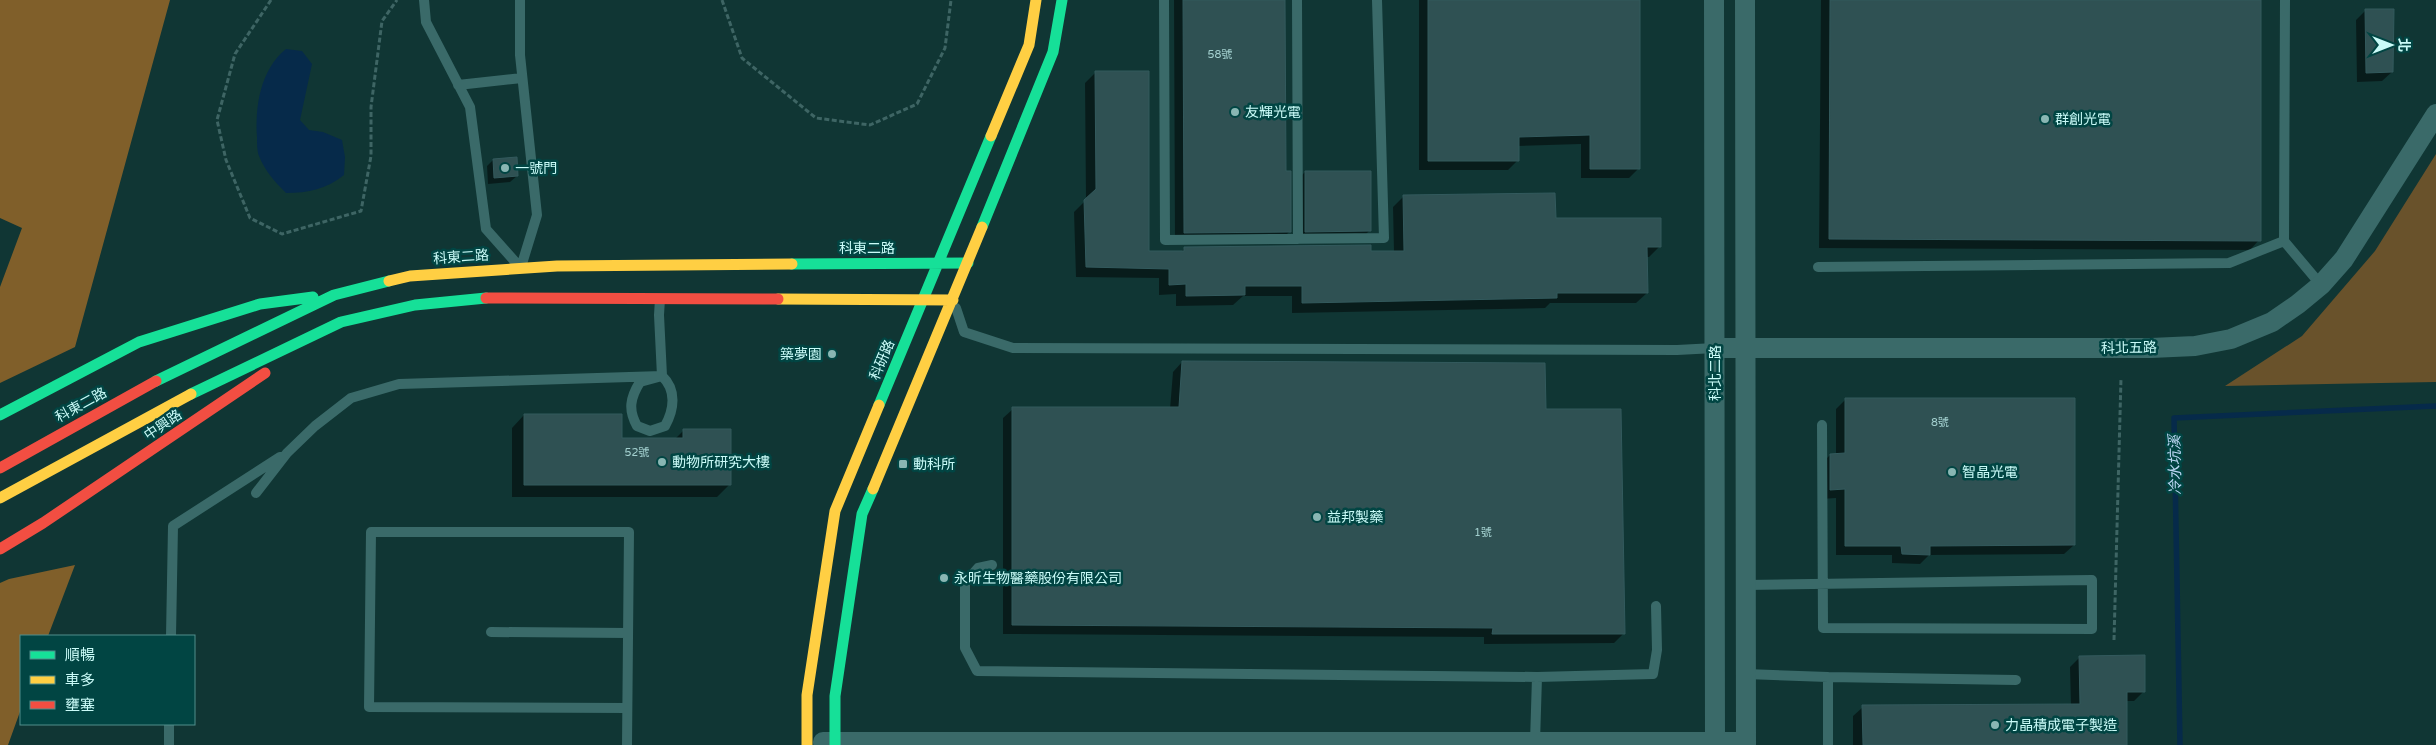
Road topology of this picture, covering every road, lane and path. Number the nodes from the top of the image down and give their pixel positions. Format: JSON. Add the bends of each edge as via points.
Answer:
{"nodes":[{"id":1,"x":271,"y":0,"type":"edge"},
{"id":2,"x":397,"y":0,"type":"edge"},
{"id":3,"x":424,"y":0,"type":"edge"},
{"id":4,"x":520,"y":0,"type":"edge"},
{"id":5,"x":722,"y":0,"type":"edge"},
{"id":6,"x":951,"y":0,"type":"edge"},
{"id":7,"x":1036,"y":0,"type":"edge"},
{"id":8,"x":1062,"y":0,"type":"edge"},
{"id":9,"x":1164,"y":0,"type":"edge"},
{"id":10,"x":1297,"y":0,"type":"edge"},
{"id":11,"x":1377,"y":0,"type":"edge"},
{"id":12,"x":1714,"y":0,"type":"edge"},
{"id":13,"x":1746,"y":0,"type":"edge"},
{"id":14,"x":2285,"y":0,"type":"edge"},
{"id":15,"x":522,"y":78,"type":"junction"},
{"id":16,"x":458,"y":85,"type":"junction"},
{"id":17,"x":2436,"y":114,"type":"edge"},
{"id":18,"x":1298,"y":239,"type":"junction"},
{"id":19,"x":2284,"y":241,"type":"junction"},
{"id":20,"x":968,"y":262,"type":"junction"},
{"id":21,"x":939,"y":263,"type":"junction"},
{"id":22,"x":660,"y":264,"type":"junction"},
{"id":23,"x":1818,"y":267,"type":"dead end"},
{"id":24,"x":520,"y":268,"type":"junction"},
{"id":25,"x":2321,"y":285,"type":"junction"},
{"id":26,"x":334,"y":295,"type":"junction"},
{"id":27,"x":521,"y":297,"type":"junction"},
{"id":28,"x":660,"y":298,"type":"junction"},
{"id":29,"x":924,"y":300,"type":"junction"},
{"id":30,"x":953,"y":300,"type":"junction"},
{"id":31,"x":340,"y":322,"type":"junction"},
{"id":32,"x":1715,"y":348,"type":"junction"},
{"id":33,"x":1746,"y":348,"type":"junction"},
{"id":34,"x":662,"y":376,"type":"junction"},
{"id":35,"x":2121,"y":378,"type":"dead end"},
{"id":36,"x":0,"y":416,"type":"edge"},
{"id":37,"x":1822,"y":425,"type":"dead end"},
{"id":38,"x":288,"y":452,"type":"junction"},
{"id":39,"x":0,"y":468,"type":"edge"},
{"id":40,"x":256,"y":493,"type":"dead end"},
{"id":41,"x":0,"y":498,"type":"edge"},
{"id":42,"x":0,"y":549,"type":"edge"},
{"id":43,"x":992,"y":565,"type":"dead end"},
{"id":44,"x":1822,"y":584,"type":"junction"},
{"id":45,"x":1746,"y":585,"type":"junction"},
{"id":46,"x":1656,"y":606,"type":"dead end"},
{"id":47,"x":490,"y":632,"type":"dead end"},
{"id":48,"x":628,"y":633,"type":"junction"},
{"id":49,"x":171,"y":635,"type":"edge"},
{"id":50,"x":2114,"y":640,"type":"dead end"},
{"id":51,"x":1746,"y":674,"type":"junction"},
{"id":52,"x":1537,"y":677,"type":"junction"},
{"id":53,"x":1828,"y":677,"type":"junction"},
{"id":54,"x":2016,"y":680,"type":"dead end"},
{"id":55,"x":627,"y":708,"type":"junction"},
{"id":56,"x":170,"y":725,"type":"edge"},
{"id":57,"x":1535,"y":742,"type":"junction"},
{"id":58,"x":807,"y":743,"type":"edge"},
{"id":59,"x":835,"y":743,"type":"edge"},
{"id":60,"x":1075,"y":743,"type":"edge"},
{"id":61,"x":1407,"y":743,"type":"edge"},
{"id":62,"x":1715,"y":743,"type":"edge"},
{"id":63,"x":1746,"y":743,"type":"edge"},
{"id":64,"x":169,"y":745,"type":"edge"},
{"id":65,"x":627,"y":745,"type":"edge"},
{"id":66,"x":1828,"y":745,"type":"edge"}],
"edges":[{"from":1,"to":2,"type":"path","via":[[235,54],[217,120],[226,160],[250,218],[282,234],[360,211],[371,156],[371,107],[382,21]]},
{"from":3,"to":16,"type":"lane","via":[[426,22]]},
{"from":4,"to":15,"type":"lane"},
{"from":5,"to":6,"type":"path","via":[[742,58],[816,118],[870,125],[917,104],[945,48]]},
{"from":7,"to":21,"type":"street","name":"科研路","via":[[1029,45]]},
{"from":8,"to":20,"type":"street","via":[[1053,52]]},
{"from":9,"to":18,"type":"lane","via":[[1165,240]]},
{"from":10,"to":18,"type":"lane"},
{"from":11,"to":18,"type":"lane","via":[[1384,238]]},
{"from":12,"to":32,"type":"street","name":"科北二路"},
{"from":13,"to":33,"type":"street"},
{"from":14,"to":19,"type":"lane"},
{"from":15,"to":16,"type":"lane"},
{"from":15,"to":24,"type":"lane","via":[[537,215]]},
{"from":16,"to":24,"type":"lane","via":[[470,107],[486,229]]},
{"from":17,"to":25,"type":"street","name":"科北五路","via":[[2344,259]]},
{"from":19,"to":23,"type":"lane","via":[[2229,263]]},
{"from":19,"to":25,"type":"lane"},
{"from":20,"to":21,"type":"street","name":"科東二路"},
{"from":20,"to":30,"type":"street"},
{"from":21,"to":22,"type":"street","name":"科東二路"},
{"from":21,"to":29,"type":"street","name":"科研路"},
{"from":22,"to":24,"type":"street","name":"科東二路"},
{"from":22,"to":28,"type":"street"},
{"from":24,"to":26,"type":"street","name":"科東二路","via":[[410,276]]},
{"from":24,"to":27,"type":"street"},
{"from":25,"to":33,"type":"street","name":"科北五路","via":[[2272,322],[2232,339],[2195,346]]},
{"from":26,"to":36,"type":"street","via":[[260,304],[139,342]]},
{"from":26,"to":39,"type":"street","name":"科東二路","via":[[141,389]]},
{"from":27,"to":28,"type":"street"},
{"from":27,"to":31,"type":"street","via":[[415,305]]},
{"from":28,"to":29,"type":"street"},
{"from":28,"to":34,"type":"lane"},
{"from":29,"to":30,"type":"street"},
{"from":29,"to":58,"type":"street","name":"科研路","via":[[835,511],[807,696]]},
{"from":30,"to":32,"type":"lane","via":[[964,332],[1013,348]]},
{"from":30,"to":59,"type":"street","via":[[862,514],[835,696]]},
{"from":31,"to":41,"type":"street","via":[[160,408]]},
{"from":31,"to":42,"type":"street","name":"中興路","via":[[44,524]]},
{"from":32,"to":33,"type":"street","name":"科北五路"},
{"from":32,"to":62,"type":"street","name":"科北二路"},
{"from":33,"to":45,"type":"street"},
{"from":34,"to":34,"type":"lane","via":[[673,395],[672,415],[666,426],[650,431],[637,426],[631,415],[631,396],[640,382]]},
{"from":34,"to":38,"type":"lane","via":[[400,384],[351,398]]},
{"from":35,"to":50,"type":"path"},
{"from":37,"to":44,"type":"lane"},
{"from":38,"to":40,"type":"lane"},
{"from":38,"to":49,"type":"lane","via":[[172,526]]},
{"from":43,"to":52,"type":"lane","via":[[978,568],[966,583],[965,648],[977,671]]},
{"from":44,"to":44,"type":"lane","via":[[1823,628],[2092,629],[2092,580]]},
{"from":44,"to":45,"type":"lane"},
{"from":45,"to":51,"type":"street"},
{"from":46,"to":52,"type":"lane","via":[[1657,650],[1653,674]]},
{"from":47,"to":48,"type":"lane"},
{"from":48,"to":55,"type":"lane"},
{"from":48,"to":55,"type":"lane","via":[[629,532],[371,532],[369,707]]},
{"from":51,"to":53,"type":"lane"},
{"from":51,"to":63,"type":"street"},
{"from":52,"to":57,"type":"lane"},
{"from":53,"to":54,"type":"lane"},
{"from":53,"to":66,"type":"lane"},
{"from":55,"to":65,"type":"lane"},
{"from":56,"to":64,"type":"lane"},
{"from":57,"to":61,"type":"street"},
{"from":57,"to":62,"type":"street"},
{"from":58,"to":59,"type":"street"},
{"from":59,"to":60,"type":"street"},
{"from":60,"to":61,"type":"street"},
{"from":62,"to":63,"type":"street"}]}
